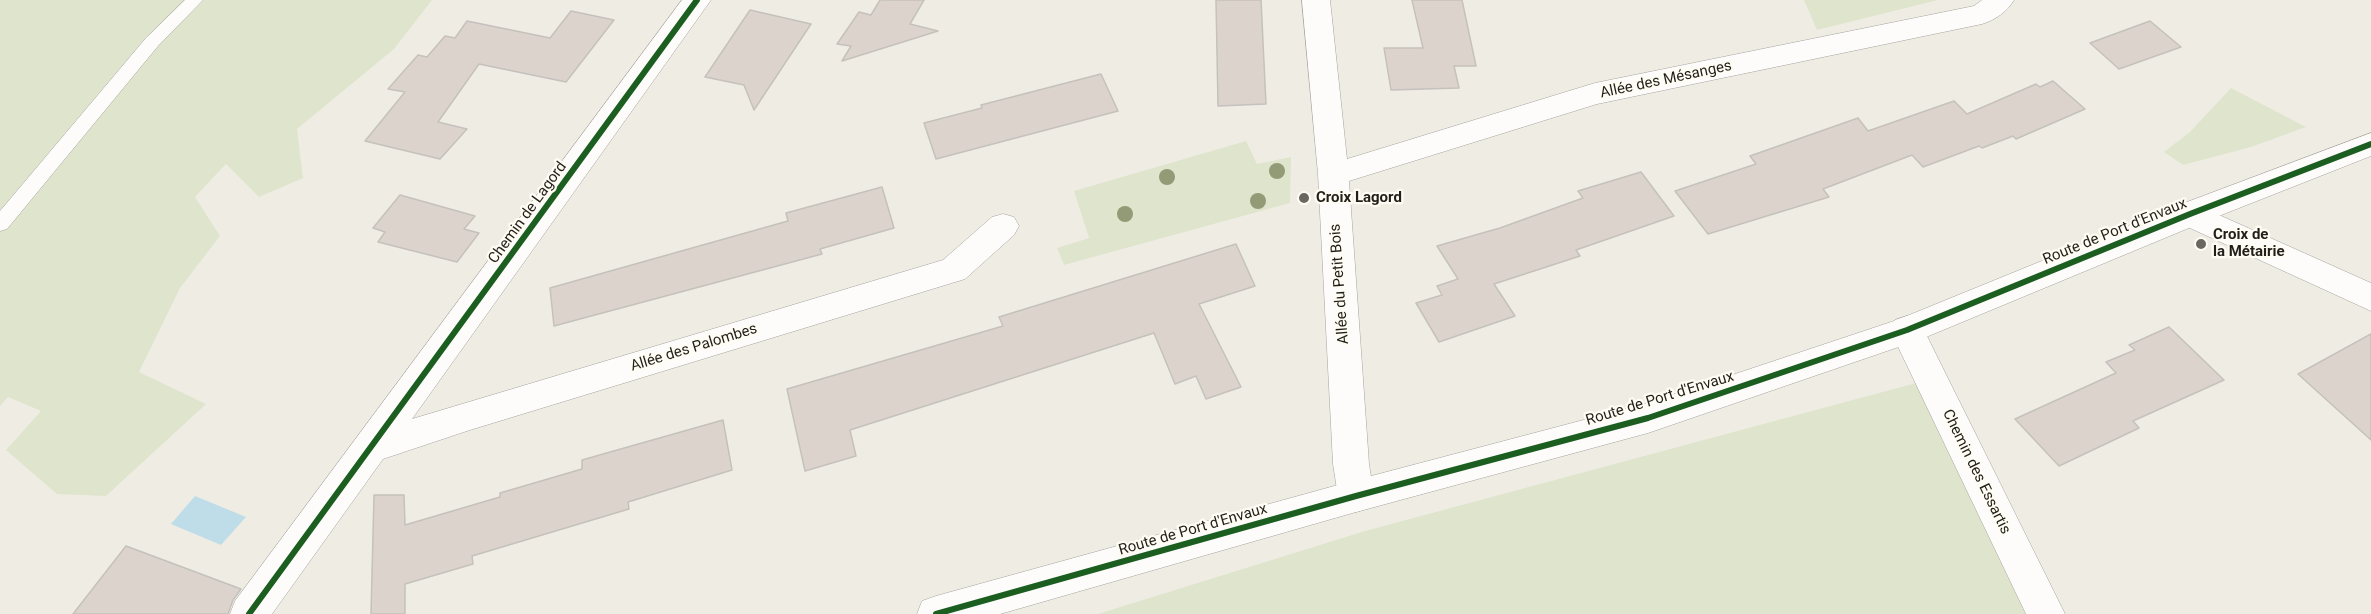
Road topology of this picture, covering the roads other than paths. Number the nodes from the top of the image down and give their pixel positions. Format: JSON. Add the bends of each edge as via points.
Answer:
{"nodes":[{"id":1,"x":195,"y":0,"type":"edge"},
{"id":2,"x":697,"y":0,"type":"edge"},
{"id":3,"x":1316,"y":0,"type":"edge"},
{"id":4,"x":2000,"y":0,"type":"edge"},
{"id":5,"x":2371,"y":144,"type":"edge"},
{"id":6,"x":1333,"y":174,"type":"junction"},
{"id":7,"x":2190,"y":214,"type":"junction"},
{"id":8,"x":0,"y":224,"type":"edge"},
{"id":9,"x":1003,"y":226,"type":"dead end"},
{"id":10,"x":2371,"y":298,"type":"edge"},
{"id":11,"x":1907,"y":330,"type":"junction"},
{"id":12,"x":372,"y":447,"type":"junction"},
{"id":13,"x":1356,"y":496,"type":"junction"},
{"id":14,"x":249,"y":614,"type":"edge"},
{"id":15,"x":936,"y":614,"type":"edge"},
{"id":16,"x":2046,"y":614,"type":"edge"}],
"edges":[{"from":1,"to":8,"type":"lane","via":[[152,42]]},
{"from":2,"to":12,"type":"street","name":"Chemin de Lagord"},
{"from":3,"to":6,"type":"street","name":"Allée du Petit Bois"},
{"from":4,"to":6,"type":"street","name":"Allée des Mésanges","via":[[1983,14],[1595,94]]},
{"from":5,"to":7,"type":"street","name":"Route de Port d'Envaux"},
{"from":6,"to":13,"type":"street","name":"Allée du Petit Bois"},
{"from":7,"to":10,"type":"street"},
{"from":7,"to":11,"type":"street","name":"Route de Port d'Envaux"},
{"from":9,"to":12,"type":"street","name":"Allée des Palombes","via":[[954,270]]},
{"from":11,"to":13,"type":"street","name":"Route de Port d'Envaux","via":[[1648,418]]},
{"from":11,"to":16,"type":"street","name":"Chemin des Essartis"},
{"from":12,"to":14,"type":"street","name":"Chemin de Lagord"},
{"from":13,"to":15,"type":"street","name":"Route de Port d'Envaux"}]}
